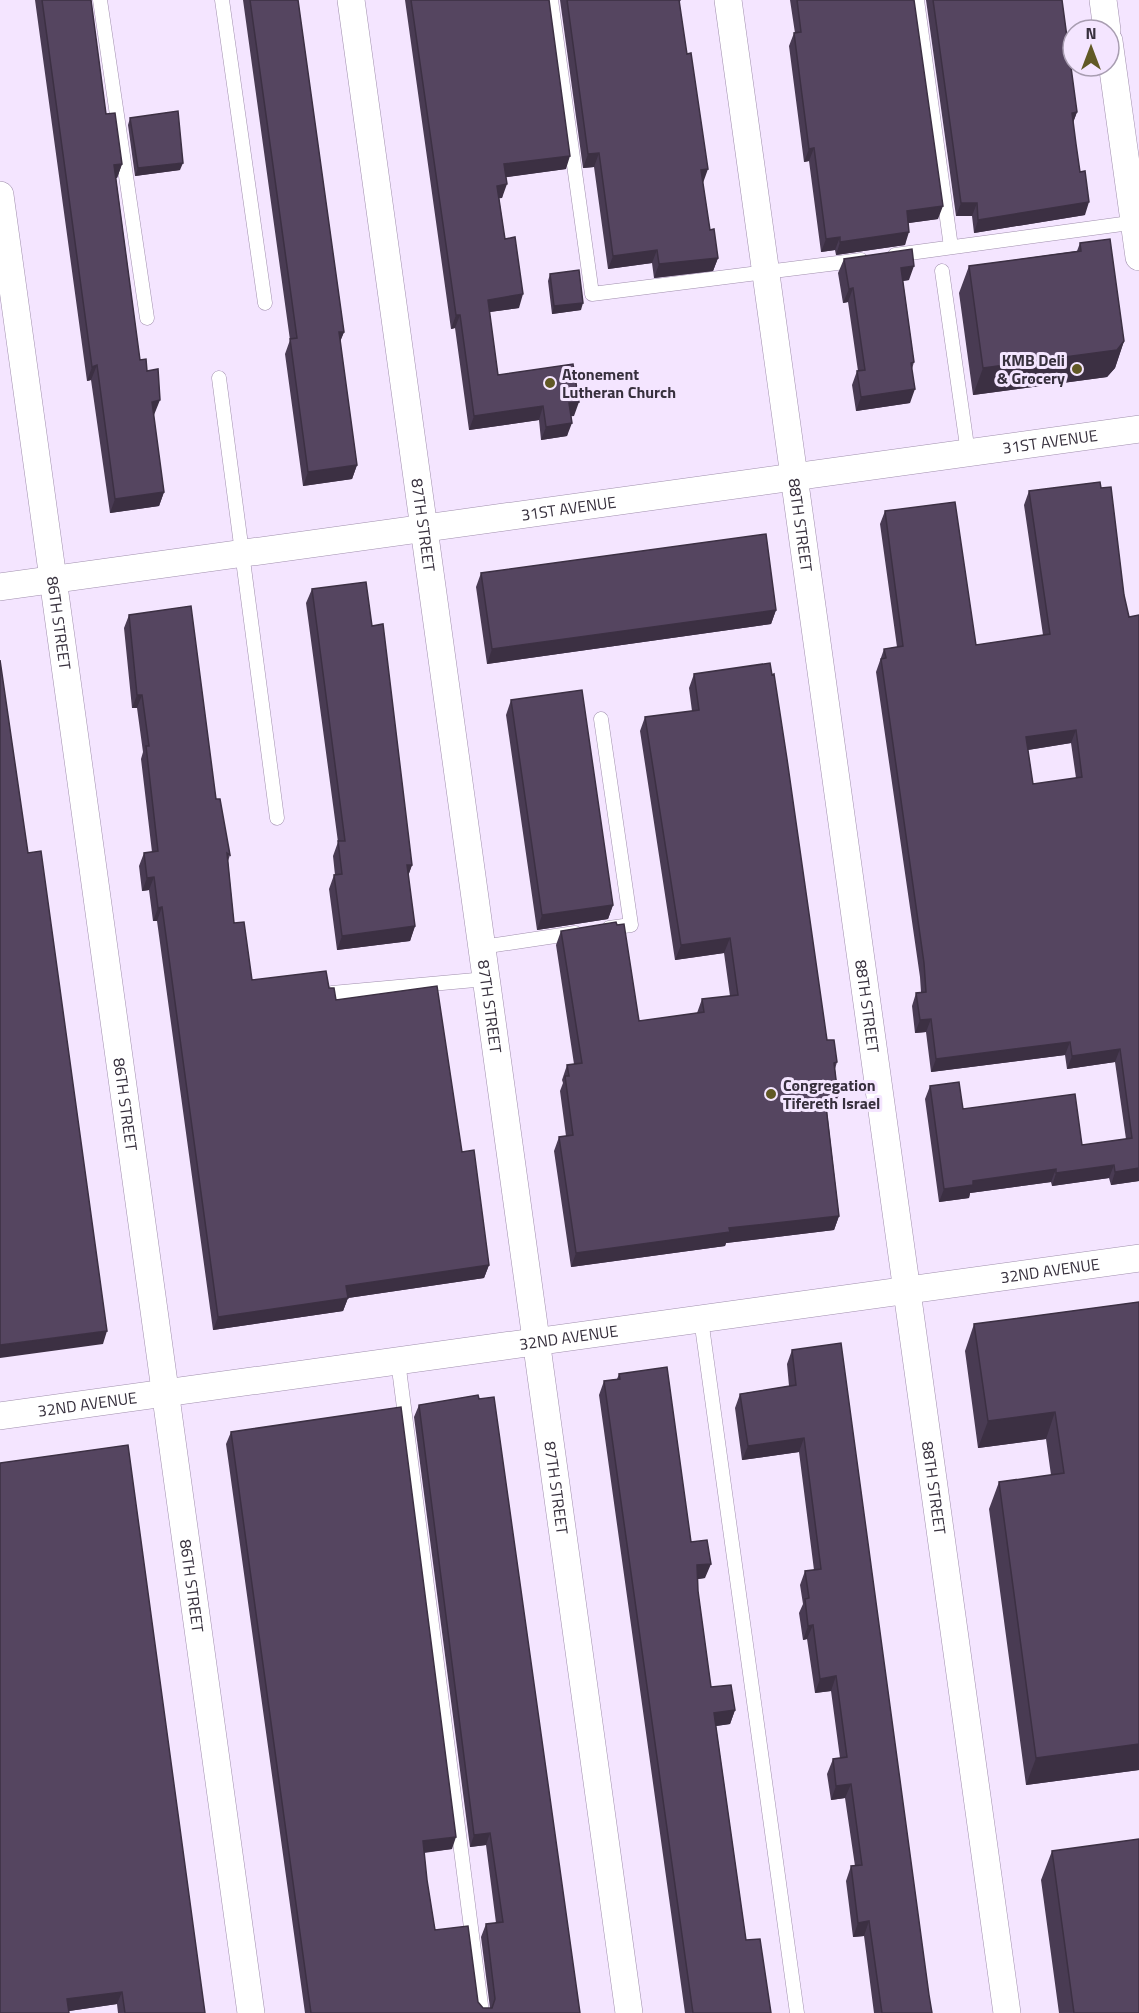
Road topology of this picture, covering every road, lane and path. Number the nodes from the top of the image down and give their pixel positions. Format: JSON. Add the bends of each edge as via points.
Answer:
{"nodes":[{"id":1,"x":100,"y":0,"type":"edge"},
{"id":2,"x":222,"y":0,"type":"edge"},
{"id":3,"x":351,"y":0,"type":"edge"},
{"id":4,"x":551,"y":0,"type":"edge"},
{"id":5,"x":728,"y":0,"type":"edge"},
{"id":6,"x":917,"y":0,"type":"edge"},
{"id":7,"x":1103,"y":0,"type":"edge"},
{"id":8,"x":1105,"y":18,"type":"edge"},
{"id":9,"x":1115,"y":78,"type":"edge"},
{"id":10,"x":0,"y":195,"type":"edge"},
{"id":11,"x":1137,"y":222,"type":"edge"},
{"id":12,"x":951,"y":247,"type":"junction"},
{"id":13,"x":1139,"y":257,"type":"edge"},
{"id":14,"x":942,"y":271,"type":"dead end"},
{"id":15,"x":765,"y":274,"type":"junction"},
{"id":16,"x":264,"y":303,"type":"dead end"},
{"id":17,"x":147,"y":318,"type":"dead end"},
{"id":18,"x":219,"y":378,"type":"dead end"},
{"id":19,"x":1139,"y":429,"type":"edge"},
{"id":20,"x":968,"y":453,"type":"junction"},
{"id":21,"x":794,"y":477,"type":"junction"},
{"id":22,"x":424,"y":528,"type":"junction"},
{"id":23,"x":241,"y":553,"type":"junction"},
{"id":24,"x":53,"y":579,"type":"junction"},
{"id":25,"x":0,"y":587,"type":"edge"},
{"id":26,"x":601,"y":719,"type":"dead end"},
{"id":27,"x":277,"y":818,"type":"dead end"},
{"id":28,"x":482,"y":947,"type":"junction"},
{"id":29,"x":486,"y":979,"type":"junction"},
{"id":30,"x":332,"y":993,"type":"edge"},
{"id":31,"x":1139,"y":1258,"type":"edge"},
{"id":32,"x":907,"y":1290,"type":"junction"},
{"id":33,"x":701,"y":1319,"type":"junction"},
{"id":34,"x":537,"y":1342,"type":"junction"},
{"id":35,"x":398,"y":1361,"type":"junction"},
{"id":36,"x":165,"y":1393,"type":"junction"},
{"id":37,"x":0,"y":1416,"type":"edge"},
{"id":38,"x":251,"y":2013,"type":"edge"},
{"id":39,"x":482,"y":2013,"type":"edge"},
{"id":40,"x":629,"y":2013,"type":"edge"},
{"id":41,"x":797,"y":2013,"type":"edge"},
{"id":42,"x":1007,"y":2013,"type":"edge"}],
"edges":[{"from":1,"to":17,"type":"lane"},
{"from":2,"to":16,"type":"lane"},
{"from":3,"to":22,"type":"street","name":"87TH STREET"},
{"from":4,"to":15,"type":"lane","via":[[592,294]]},
{"from":5,"to":15,"type":"street","name":"88TH STREET"},
{"from":6,"to":12,"type":"lane"},
{"from":7,"to":8,"type":"street"},
{"from":9,"to":11,"type":"street"},
{"from":10,"to":24,"type":"street","name":"86TH STREET"},
{"from":11,"to":12,"type":"lane"},
{"from":11,"to":13,"type":"street"},
{"from":12,"to":15,"type":"lane"},
{"from":14,"to":20,"type":"lane"},
{"from":15,"to":21,"type":"street","name":"88TH STREET"},
{"from":18,"to":23,"type":"lane"},
{"from":19,"to":20,"type":"street","name":"31ST AVENUE"},
{"from":20,"to":21,"type":"street","name":"31ST AVENUE"},
{"from":21,"to":22,"type":"street","name":"31ST AVENUE"},
{"from":21,"to":32,"type":"street","name":"88TH STREET"},
{"from":22,"to":23,"type":"street","name":"31ST AVENUE"},
{"from":22,"to":28,"type":"street","name":"87TH STREET"},
{"from":23,"to":24,"type":"street","name":"31ST AVENUE"},
{"from":23,"to":27,"type":"lane"},
{"from":24,"to":25,"type":"street","name":"31ST AVENUE"},
{"from":24,"to":36,"type":"street","name":"86TH STREET"},
{"from":26,"to":28,"type":"lane","via":[[631,925]]},
{"from":28,"to":29,"type":"street","name":"87TH STREET"},
{"from":29,"to":30,"type":"lane"},
{"from":29,"to":34,"type":"street","name":"87TH STREET"},
{"from":31,"to":32,"type":"street","name":"32ND AVENUE"},
{"from":32,"to":33,"type":"street","name":"32ND AVENUE"},
{"from":32,"to":42,"type":"street","name":"88TH STREET"},
{"from":33,"to":34,"type":"street","name":"32ND AVENUE"},
{"from":33,"to":41,"type":"lane"},
{"from":34,"to":35,"type":"street","name":"32ND AVENUE"},
{"from":34,"to":40,"type":"street","name":"87TH STREET"},
{"from":35,"to":36,"type":"street","name":"32ND AVENUE"},
{"from":35,"to":39,"type":"lane"},
{"from":36,"to":37,"type":"street","name":"32ND AVENUE"},
{"from":36,"to":38,"type":"street","name":"86TH STREET"}]}
